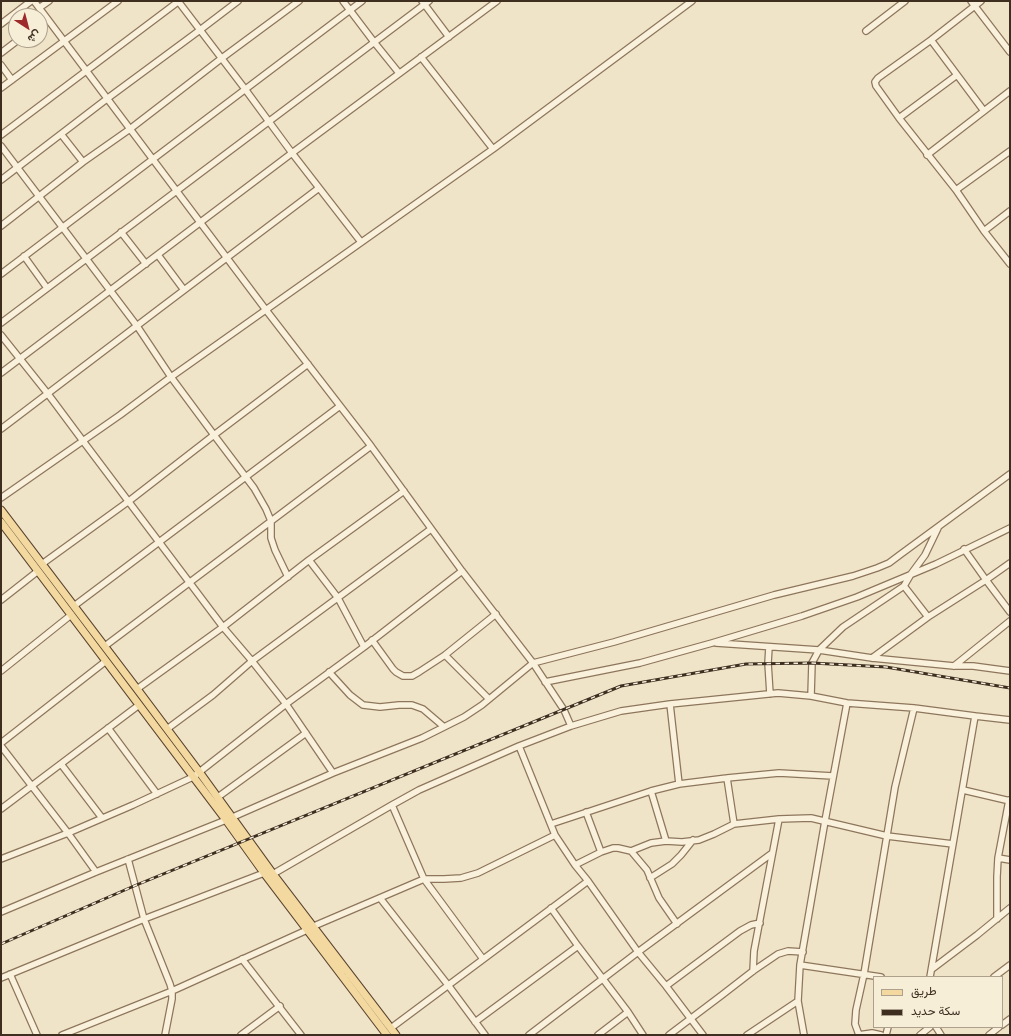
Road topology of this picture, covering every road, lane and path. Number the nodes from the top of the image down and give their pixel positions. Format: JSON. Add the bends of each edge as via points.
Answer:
{"nodes":[{"id":1,"x":33,"y":1,"type":"edge"},
{"id":2,"x":49,"y":1,"type":"edge"},
{"id":3,"x":118,"y":1,"type":"edge"},
{"id":4,"x":178,"y":1,"type":"edge"},
{"id":5,"x":238,"y":1,"type":"edge"},
{"id":6,"x":299,"y":1,"type":"edge"},
{"id":7,"x":343,"y":1,"type":"edge"},
{"id":8,"x":362,"y":1,"type":"edge"},
{"id":9,"x":497,"y":1,"type":"edge"},
{"id":10,"x":692,"y":1,"type":"edge"},
{"id":11,"x":905,"y":1,"type":"edge"},
{"id":12,"x":981,"y":1,"type":"edge"},
{"id":13,"x":425,"y":2,"type":"edge"},
{"id":14,"x":973,"y":3,"type":"edge"},
{"id":15,"x":39,"y":8,"type":"joint"},
{"id":16,"x":350,"y":10,"type":"junction"},
{"id":17,"x":48,"y":20,"type":"edge"},
{"id":18,"x":1,"y":24,"type":"edge"},
{"id":19,"x":200,"y":30,"type":"junction"},
{"id":20,"x":866,"y":31,"type":"dead end"},
{"id":21,"x":449,"y":37,"type":"junction"},
{"id":22,"x":931,"y":40,"type":"junction"},
{"id":23,"x":64,"y":42,"type":"junction"},
{"id":24,"x":374,"y":42,"type":"junction"},
{"id":25,"x":1008,"y":45,"type":"edge"},
{"id":26,"x":1010,"y":52,"type":"edge"},
{"id":27,"x":421,"y":57,"type":"junction"},
{"id":28,"x":222,"y":58,"type":"junction"},
{"id":29,"x":1,"y":65,"type":"edge"},
{"id":30,"x":86,"y":70,"type":"junction"},
{"id":31,"x":399,"y":73,"type":"junction"},
{"id":32,"x":957,"y":75,"type":"junction"},
{"id":33,"x":12,"y":80,"type":"junction"},
{"id":34,"x":1,"y":88,"type":"edge"},
{"id":35,"x":245,"y":89,"type":"junction"},
{"id":36,"x":1010,"y":91,"type":"edge"},
{"id":37,"x":108,"y":98,"type":"junction"},
{"id":38,"x":984,"y":111,"type":"junction"},
{"id":39,"x":899,"y":118,"type":"junction"},
{"id":40,"x":268,"y":121,"type":"junction"},
{"id":41,"x":130,"y":129,"type":"junction"},
{"id":42,"x":61,"y":134,"type":"junction"},
{"id":43,"x":1,"y":135,"type":"edge"},
{"id":44,"x":1,"y":146,"type":"edge"},
{"id":45,"x":493,"y":149,"type":"junction"},
{"id":46,"x":1010,"y":151,"type":"edge"},
{"id":47,"x":292,"y":153,"type":"junction"},
{"id":48,"x":927,"y":155,"type":"junction"},
{"id":49,"x":153,"y":159,"type":"junction"},
{"id":50,"x":84,"y":162,"type":"junction"},
{"id":51,"x":17,"y":167,"type":"junction"},
{"id":52,"x":1,"y":180,"type":"edge"},
{"id":53,"x":319,"y":188,"type":"junction"},
{"id":54,"x":177,"y":190,"type":"junction"},
{"id":55,"x":956,"y":190,"type":"junction"},
{"id":56,"x":40,"y":196,"type":"junction"},
{"id":57,"x":1010,"y":211,"type":"edge"},
{"id":58,"x":201,"y":222,"type":"junction"},
{"id":59,"x":1,"y":226,"type":"edge"},
{"id":60,"x":63,"y":227,"type":"junction"},
{"id":61,"x":984,"y":231,"type":"junction"},
{"id":62,"x":121,"y":232,"type":"junction"},
{"id":63,"x":362,"y":242,"type":"junction"},
{"id":64,"x":158,"y":255,"type":"junction"},
{"id":65,"x":24,"y":256,"type":"junction"},
{"id":66,"x":227,"y":257,"type":"junction"},
{"id":67,"x":86,"y":258,"type":"junction"},
{"id":68,"x":1010,"y":263,"type":"edge"},
{"id":69,"x":146,"y":264,"type":"junction"},
{"id":70,"x":1,"y":274,"type":"edge"},
{"id":71,"x":47,"y":288,"type":"junction"},
{"id":72,"x":111,"y":290,"type":"junction"},
{"id":73,"x":184,"y":290,"type":"junction"},
{"id":74,"x":266,"y":310,"type":"junction"},
{"id":75,"x":1,"y":323,"type":"edge"},
{"id":76,"x":137,"y":326,"type":"junction"},
{"id":77,"x":1,"y":336,"type":"edge"},
{"id":78,"x":20,"y":360,"type":"junction"},
{"id":79,"x":308,"y":364,"type":"junction"},
{"id":80,"x":1,"y":373,"type":"edge"},
{"id":81,"x":171,"y":377,"type":"junction"},
{"id":82,"x":48,"y":394,"type":"junction"},
{"id":83,"x":340,"y":406,"type":"junction"},
{"id":84,"x":1,"y":430,"type":"edge"},
{"id":85,"x":214,"y":435,"type":"junction"},
{"id":86,"x":83,"y":441,"type":"junction"},
{"id":87,"x":371,"y":446,"type":"junction"},
{"id":88,"x":1010,"y":474,"type":"edge"},
{"id":89,"x":246,"y":476,"type":"junction"},
{"id":90,"x":404,"y":491,"type":"junction"},
{"id":91,"x":1,"y":498,"type":"edge"},
{"id":92,"x":129,"y":501,"type":"junction"},
{"id":93,"x":1,"y":510,"type":"edge"},
{"id":94,"x":271,"y":521,"type":"junction"},
{"id":95,"x":1,"y":522,"type":"edge"},
{"id":96,"x":938,"y":527,"type":"junction"},
{"id":97,"x":1010,"y":528,"type":"edge"},
{"id":98,"x":431,"y":529,"type":"junction"},
{"id":99,"x":159,"y":542,"type":"junction"},
{"id":100,"x":964,"y":549,"type":"junction"},
{"id":101,"x":309,"y":560,"type":"junction"},
{"id":102,"x":1010,"y":563,"type":"edge"},
{"id":103,"x":42,"y":564,"type":"junction"},
{"id":104,"x":38,"y":571,"type":"junction"},
{"id":105,"x":462,"y":572,"type":"junction"},
{"id":106,"x":911,"y":574,"type":"junction"},
{"id":107,"x":288,"y":577,"type":"junction"},
{"id":108,"x":986,"y":580,"type":"junction"},
{"id":109,"x":190,"y":582,"type":"junction"},
{"id":110,"x":904,"y":586,"type":"junction"},
{"id":111,"x":338,"y":598,"type":"junction"},
{"id":112,"x":1,"y":600,"type":"edge"},
{"id":113,"x":74,"y":606,"type":"junction"},
{"id":114,"x":1010,"y":612,"type":"edge"},
{"id":115,"x":496,"y":614,"type":"junction"},
{"id":116,"x":71,"y":615,"type":"junction"},
{"id":117,"x":928,"y":617,"type":"junction"},
{"id":118,"x":1010,"y":621,"type":"edge"},
{"id":119,"x":224,"y":627,"type":"junction"},
{"id":120,"x":372,"y":640,"type":"junction"},
{"id":121,"x":712,"y":643,"type":"junction"},
{"id":122,"x":105,"y":646,"type":"junction"},
{"id":123,"x":364,"y":647,"type":"junction"},
{"id":124,"x":769,"y":647,"type":"junction"},
{"id":125,"x":819,"y":650,"type":"junction"},
{"id":126,"x":445,"y":655,"type":"junction"},
{"id":127,"x":872,"y":658,"type":"junction"},
{"id":128,"x":106,"y":661,"type":"junction"},
{"id":129,"x":252,"y":661,"type":"junction"},
{"id":130,"x":533,"y":663,"type":"junction"},
{"id":131,"x":954,"y":666,"type":"junction"},
{"id":132,"x":1010,"y":670,"type":"edge"},
{"id":133,"x":1,"y":671,"type":"edge"},
{"id":134,"x":329,"y":672,"type":"junction"},
{"id":135,"x":546,"y":682,"type":"junction"},
{"id":136,"x":137,"y":689,"type":"junction"},
{"id":137,"x":770,"y":694,"type":"junction"},
{"id":138,"x":811,"y":696,"type":"junction"},
{"id":139,"x":489,"y":699,"type":"junction"},
{"id":140,"x":847,"y":702,"type":"junction"},
{"id":141,"x":286,"y":704,"type":"junction"},
{"id":142,"x":670,"y":704,"type":"junction"},
{"id":143,"x":139,"y":705,"type":"junction"},
{"id":144,"x":914,"y":708,"type":"junction"},
{"id":145,"x":976,"y":716,"type":"junction"},
{"id":146,"x":1010,"y":720,"type":"edge"},
{"id":147,"x":443,"y":726,"type":"junction"},
{"id":148,"x":572,"y":726,"type":"junction"},
{"id":149,"x":108,"y":728,"type":"junction"},
{"id":150,"x":167,"y":729,"type":"junction"},
{"id":151,"x":306,"y":733,"type":"junction"},
{"id":152,"x":1,"y":744,"type":"edge"},
{"id":153,"x":519,"y":746,"type":"junction"},
{"id":154,"x":61,"y":764,"type":"junction"},
{"id":155,"x":333,"y":773,"type":"junction"},
{"id":156,"x":197,"y":775,"type":"junction"},
{"id":157,"x":833,"y":776,"type":"junction"},
{"id":158,"x":727,"y":778,"type":"junction"},
{"id":159,"x":679,"y":784,"type":"junction"},
{"id":160,"x":32,"y":786,"type":"junction"},
{"id":161,"x":963,"y":790,"type":"junction"},
{"id":162,"x":651,"y":791,"type":"junction"},
{"id":163,"x":157,"y":794,"type":"junction"},
{"id":164,"x":218,"y":797,"type":"junction"},
{"id":165,"x":1009,"y":800,"type":"edge"},
{"id":166,"x":392,"y":805,"type":"junction"},
{"id":167,"x":1,"y":809,"type":"edge"},
{"id":168,"x":586,"y":812,"type":"junction"},
{"id":169,"x":102,"y":818,"type":"junction"},
{"id":170,"x":229,"y":819,"type":"junction"},
{"id":171,"x":779,"y":819,"type":"junction"},
{"id":172,"x":825,"y":821,"type":"junction"},
{"id":173,"x":550,"y":824,"type":"junction"},
{"id":174,"x":734,"y":824,"type":"junction"},
{"id":175,"x":68,"y":833,"type":"junction"},
{"id":176,"x":555,"y":835,"type":"junction"},
{"id":177,"x":887,"y":836,"type":"junction"},
{"id":178,"x":693,"y":840,"type":"junction"},
{"id":179,"x":666,"y":841,"type":"junction"},
{"id":180,"x":953,"y":844,"type":"junction"},
{"id":181,"x":631,"y":851,"type":"junction"},
{"id":182,"x":601,"y":852,"type":"junction"},
{"id":183,"x":771,"y":854,"type":"junction"},
{"id":184,"x":998,"y":858,"type":"junction"},
{"id":185,"x":1,"y":859,"type":"edge"},
{"id":186,"x":128,"y":860,"type":"junction"},
{"id":187,"x":1010,"y":860,"type":"edge"},
{"id":188,"x":575,"y":865,"type":"junction"},
{"id":189,"x":96,"y":872,"type":"junction"},
{"id":190,"x":264,"y":873,"type":"junction"},
{"id":191,"x":273,"y":874,"type":"junction"},
{"id":192,"x":650,"y":878,"type":"junction"},
{"id":193,"x":424,"y":879,"type":"junction"},
{"id":194,"x":588,"y":881,"type":"junction"},
{"id":195,"x":380,"y":898,"type":"junction"},
{"id":196,"x":551,"y":908,"type":"junction"},
{"id":197,"x":1010,"y":908,"type":"edge"},
{"id":198,"x":1,"y":912,"type":"edge"},
{"id":199,"x":144,"y":919,"type":"junction"},
{"id":200,"x":997,"y":919,"type":"junction"},
{"id":201,"x":760,"y":923,"type":"junction"},
{"id":202,"x":677,"y":924,"type":"junction"},
{"id":203,"x":310,"y":928,"type":"junction"},
{"id":204,"x":578,"y":946,"type":"junction"},
{"id":205,"x":638,"y":952,"type":"junction"},
{"id":206,"x":803,"y":952,"type":"junction"},
{"id":207,"x":242,"y":959,"type":"junction"},
{"id":208,"x":482,"y":959,"type":"junction"},
{"id":209,"x":800,"y":965,"type":"junction"},
{"id":210,"x":1010,"y":965,"type":"edge"},
{"id":211,"x":932,"y":969,"type":"junction"},
{"id":212,"x":753,"y":971,"type":"junction"},
{"id":213,"x":10,"y":974,"type":"junction"},
{"id":214,"x":864,"y":974,"type":"junction"},
{"id":215,"x":875,"y":976,"type":"edge"},
{"id":216,"x":930,"y":976,"type":"edge"},
{"id":217,"x":995,"y":976,"type":"edge"},
{"id":218,"x":1,"y":978,"type":"edge"},
{"id":219,"x":603,"y":979,"type":"junction"},
{"id":220,"x":448,"y":985,"type":"junction"},
{"id":221,"x":666,"y":986,"type":"junction"},
{"id":222,"x":172,"y":991,"type":"junction"},
{"id":223,"x":798,"y":1001,"type":"junction"},
{"id":224,"x":280,"y":1006,"type":"junction"},
{"id":225,"x":628,"y":1012,"type":"junction"},
{"id":226,"x":691,"y":1019,"type":"junction"},
{"id":227,"x":475,"y":1022,"type":"junction"},
{"id":228,"x":929,"y":1028,"type":"edge"},
{"id":229,"x":998,"y":1028,"type":"edge"},
{"id":230,"x":386,"y":1033,"type":"edge"},
{"id":231,"x":37,"y":1035,"type":"edge"},
{"id":232,"x":62,"y":1035,"type":"edge"},
{"id":233,"x":164,"y":1035,"type":"edge"},
{"id":234,"x":241,"y":1035,"type":"edge"},
{"id":235,"x":302,"y":1035,"type":"edge"},
{"id":236,"x":396,"y":1035,"type":"edge"},
{"id":237,"x":485,"y":1035,"type":"edge"},
{"id":238,"x":529,"y":1035,"type":"edge"},
{"id":239,"x":598,"y":1035,"type":"edge"},
{"id":240,"x":643,"y":1035,"type":"edge"},
{"id":241,"x":669,"y":1035,"type":"edge"},
{"id":242,"x":703,"y":1035,"type":"edge"},
{"id":243,"x":747,"y":1035,"type":"edge"},
{"id":244,"x":804,"y":1035,"type":"edge"},
{"id":245,"x":858,"y":1035,"type":"edge"},
{"id":246,"x":881,"y":1035,"type":"edge"},
{"id":247,"x":920,"y":1035,"type":"edge"},
{"id":248,"x":989,"y":1035,"type":"edge"}],
"edges":[{"from":1,"to":15,"type":"street"},
{"from":1,"to":18,"type":"street"},
{"from":2,"to":15,"type":"street"},
{"from":3,"to":23,"type":"street"},
{"from":4,"to":19,"type":"street"},
{"from":4,"to":30,"type":"street"},
{"from":5,"to":19,"type":"street"},
{"from":6,"to":28,"type":"street"},
{"from":7,"to":16,"type":"street"},
{"from":8,"to":16,"type":"street"},
{"from":9,"to":21,"type":"street"},
{"from":10,"to":45,"type":"street"},
{"from":11,"to":20,"type":"street"},
{"from":12,"to":14,"type":"street"},
{"from":13,"to":21,"type":"street"},
{"from":13,"to":24,"type":"street"},
{"from":14,"to":22,"type":"street"},
{"from":14,"to":25,"type":"street"},
{"from":16,"to":24,"type":"street"},
{"from":16,"to":35,"type":"street"},
{"from":17,"to":23,"type":"street"},
{"from":19,"to":28,"type":"street"},
{"from":19,"to":37,"type":"street"},
{"from":21,"to":27,"type":"street"},
{"from":22,"to":32,"type":"street"},
{"from":22,"to":39,"type":"street","via":[[875,82]]},
{"from":23,"to":30,"type":"street"},
{"from":23,"to":33,"type":"street"},
{"from":24,"to":31,"type":"street"},
{"from":24,"to":40,"type":"street"},
{"from":25,"to":26,"type":"street"},
{"from":27,"to":31,"type":"street"},
{"from":27,"to":45,"type":"street"},
{"from":28,"to":35,"type":"street"},
{"from":28,"to":41,"type":"street"},
{"from":29,"to":33,"type":"street"},
{"from":30,"to":37,"type":"street"},
{"from":30,"to":43,"type":"street"},
{"from":31,"to":47,"type":"street"},
{"from":32,"to":38,"type":"street"},
{"from":32,"to":39,"type":"street"},
{"from":33,"to":34,"type":"street"},
{"from":35,"to":40,"type":"street"},
{"from":35,"to":49,"type":"street"},
{"from":36,"to":38,"type":"street"},
{"from":37,"to":41,"type":"street"},
{"from":37,"to":42,"type":"street"},
{"from":38,"to":48,"type":"street"},
{"from":39,"to":48,"type":"street"},
{"from":40,"to":47,"type":"street"},
{"from":40,"to":54,"type":"street"},
{"from":41,"to":49,"type":"street"},
{"from":41,"to":50,"type":"street"},
{"from":42,"to":50,"type":"street"},
{"from":42,"to":51,"type":"street"},
{"from":44,"to":51,"type":"street"},
{"from":45,"to":63,"type":"street"},
{"from":46,"to":55,"type":"street"},
{"from":47,"to":53,"type":"street"},
{"from":47,"to":58,"type":"street"},
{"from":48,"to":55,"type":"street"},
{"from":49,"to":54,"type":"street"},
{"from":49,"to":60,"type":"street"},
{"from":50,"to":56,"type":"street"},
{"from":51,"to":52,"type":"street"},
{"from":51,"to":56,"type":"street"},
{"from":53,"to":63,"type":"street"},
{"from":53,"to":66,"type":"street"},
{"from":54,"to":58,"type":"street"},
{"from":54,"to":62,"type":"street"},
{"from":55,"to":61,"type":"street"},
{"from":56,"to":59,"type":"street"},
{"from":56,"to":60,"type":"street"},
{"from":57,"to":61,"type":"street"},
{"from":58,"to":64,"type":"street"},
{"from":58,"to":66,"type":"street"},
{"from":60,"to":65,"type":"street"},
{"from":60,"to":67,"type":"street"},
{"from":61,"to":68,"type":"street"},
{"from":62,"to":67,"type":"street"},
{"from":62,"to":69,"type":"street"},
{"from":63,"to":74,"type":"street"},
{"from":64,"to":69,"type":"street"},
{"from":64,"to":73,"type":"street"},
{"from":65,"to":70,"type":"street"},
{"from":65,"to":71,"type":"street"},
{"from":66,"to":73,"type":"street"},
{"from":66,"to":74,"type":"street"},
{"from":67,"to":71,"type":"street"},
{"from":67,"to":72,"type":"street"},
{"from":69,"to":72,"type":"street"},
{"from":71,"to":75,"type":"street"},
{"from":72,"to":76,"type":"street"},
{"from":72,"to":78,"type":"street"},
{"from":73,"to":76,"type":"street"},
{"from":74,"to":79,"type":"street"},
{"from":74,"to":81,"type":"street"},
{"from":76,"to":81,"type":"street"},
{"from":76,"to":82,"type":"street"},
{"from":77,"to":78,"type":"street"},
{"from":78,"to":80,"type":"street"},
{"from":78,"to":82,"type":"street"},
{"from":79,"to":83,"type":"street"},
{"from":79,"to":85,"type":"street"},
{"from":81,"to":85,"type":"street"},
{"from":81,"to":86,"type":"street"},
{"from":82,"to":84,"type":"street"},
{"from":82,"to":86,"type":"street"},
{"from":83,"to":87,"type":"street"},
{"from":83,"to":89,"type":"street"},
{"from":85,"to":89,"type":"street"},
{"from":85,"to":92,"type":"street"},
{"from":86,"to":91,"type":"street"},
{"from":86,"to":92,"type":"street"},
{"from":87,"to":90,"type":"street"},
{"from":87,"to":94,"type":"street"},
{"from":88,"to":96,"type":"street"},
{"from":89,"to":94,"type":"street","via":[[260,497]]},
{"from":89,"to":99,"type":"street"},
{"from":90,"to":98,"type":"street"},
{"from":90,"to":101,"type":"street"},
{"from":92,"to":99,"type":"street"},
{"from":92,"to":103,"type":"street"},
{"from":93,"to":103,"type":"main road"},
{"from":94,"to":107,"type":"street","via":[[271,538]]},
{"from":94,"to":109,"type":"street"},
{"from":95,"to":104,"type":"main road"},
{"from":96,"to":106,"type":"street","via":[[925,556]]},
{"from":96,"to":130,"type":"street","via":[[889,563],[866,572],[774,595]]},
{"from":97,"to":100,"type":"street"},
{"from":98,"to":105,"type":"street"},
{"from":98,"to":111,"type":"street"},
{"from":99,"to":109,"type":"street"},
{"from":99,"to":113,"type":"street"},
{"from":100,"to":106,"type":"street"},
{"from":100,"to":108,"type":"street"},
{"from":101,"to":107,"type":"street"},
{"from":101,"to":111,"type":"street"},
{"from":102,"to":108,"type":"street"},
{"from":103,"to":113,"type":"main road"},
{"from":104,"to":112,"type":"street"},
{"from":104,"to":116,"type":"main road"},
{"from":105,"to":115,"type":"street"},
{"from":105,"to":120,"type":"street"},
{"from":106,"to":110,"type":"street"},
{"from":106,"to":121,"type":"street","via":[[809,613]]},
{"from":107,"to":119,"type":"street"},
{"from":108,"to":114,"type":"street"},
{"from":108,"to":117,"type":"street"},
{"from":109,"to":119,"type":"street"},
{"from":109,"to":122,"type":"street"},
{"from":110,"to":117,"type":"street"},
{"from":110,"to":125,"type":"street","via":[[843,627]]},
{"from":111,"to":123,"type":"street"},
{"from":111,"to":129,"type":"street"},
{"from":113,"to":122,"type":"main road"},
{"from":115,"to":126,"type":"street"},
{"from":115,"to":130,"type":"street"},
{"from":116,"to":128,"type":"main road"},
{"from":116,"to":133,"type":"street"},
{"from":117,"to":127,"type":"street"},
{"from":118,"to":131,"type":"street"},
{"from":119,"to":129,"type":"street"},
{"from":119,"to":136,"type":"street"},
{"from":120,"to":123,"type":"street"},
{"from":120,"to":126,"type":"street","via":[[393,669],[404,676],[416,674]]},
{"from":121,"to":124,"type":"street"},
{"from":121,"to":135,"type":"street","via":[[640,663]]},
{"from":122,"to":136,"type":"main road"},
{"from":123,"to":134,"type":"street"},
{"from":124,"to":125,"type":"street"},
{"from":124,"to":137,"type":"street"},
{"from":125,"to":127,"type":"street"},
{"from":125,"to":138,"type":"street","via":[[812,663]]},
{"from":126,"to":139,"type":"street"},
{"from":127,"to":131,"type":"street"},
{"from":128,"to":143,"type":"main road"},
{"from":128,"to":152,"type":"street"},
{"from":129,"to":141,"type":"street"},
{"from":129,"to":150,"type":"street","via":[[213,695]]},
{"from":130,"to":135,"type":"street"},
{"from":130,"to":139,"type":"street"},
{"from":131,"to":132,"type":"street"},
{"from":134,"to":141,"type":"street"},
{"from":134,"to":147,"type":"street","via":[[363,705],[412,705],[423,709]]},
{"from":135,"to":148,"type":"street"},
{"from":136,"to":150,"type":"main road"},
{"from":137,"to":138,"type":"street"},
{"from":137,"to":142,"type":"street"},
{"from":138,"to":140,"type":"street"},
{"from":139,"to":147,"type":"street","via":[[464,717]]},
{"from":140,"to":144,"type":"street"},
{"from":140,"to":157,"type":"street"},
{"from":141,"to":151,"type":"street"},
{"from":141,"to":156,"type":"street"},
{"from":142,"to":148,"type":"street","via":[[621,711]]},
{"from":142,"to":159,"type":"street"},
{"from":143,"to":149,"type":"street"},
{"from":143,"to":156,"type":"main road"},
{"from":144,"to":145,"type":"street"},
{"from":144,"to":177,"type":"street","via":[[895,787]]},
{"from":145,"to":146,"type":"street"},
{"from":145,"to":161,"type":"street"},
{"from":147,"to":155,"type":"street","via":[[409,743]]},
{"from":148,"to":153,"type":"street"},
{"from":149,"to":154,"type":"street"},
{"from":149,"to":163,"type":"street"},
{"from":150,"to":156,"type":"main road"},
{"from":151,"to":155,"type":"street"},
{"from":151,"to":164,"type":"street"},
{"from":152,"to":160,"type":"street"},
{"from":153,"to":166,"type":"street","via":[[419,790]]},
{"from":153,"to":173,"type":"street"},
{"from":154,"to":160,"type":"street"},
{"from":154,"to":169,"type":"street"},
{"from":155,"to":170,"type":"street"},
{"from":156,"to":163,"type":"street"},
{"from":156,"to":164,"type":"main road"},
{"from":156,"to":170,"type":"main road"},
{"from":157,"to":158,"type":"street","via":[[779,773]]},
{"from":157,"to":172,"type":"street"},
{"from":158,"to":159,"type":"street"},
{"from":158,"to":174,"type":"street"},
{"from":159,"to":162,"type":"street"},
{"from":160,"to":167,"type":"street"},
{"from":160,"to":175,"type":"street"},
{"from":161,"to":165,"type":"street"},
{"from":161,"to":180,"type":"street"},
{"from":162,"to":168,"type":"street"},
{"from":162,"to":179,"type":"street"},
{"from":163,"to":169,"type":"street"},
{"from":164,"to":170,"type":"main road"},
{"from":165,"to":184,"type":"street"},
{"from":166,"to":191,"type":"street"},
{"from":166,"to":193,"type":"street"},
{"from":168,"to":173,"type":"street"},
{"from":168,"to":182,"type":"street"},
{"from":169,"to":175,"type":"street"},
{"from":170,"to":186,"type":"street"},
{"from":170,"to":190,"type":"main road"},
{"from":170,"to":191,"type":"main road"},
{"from":171,"to":172,"type":"street","via":[[810,818]]},
{"from":171,"to":174,"type":"street"},
{"from":171,"to":183,"type":"street"},
{"from":172,"to":177,"type":"street"},
{"from":172,"to":206,"type":"street"},
{"from":173,"to":176,"type":"street"},
{"from":174,"to":178,"type":"street","via":[[699,840]]},
{"from":175,"to":185,"type":"street"},
{"from":175,"to":189,"type":"street"},
{"from":176,"to":188,"type":"street"},
{"from":176,"to":193,"type":"street","via":[[478,873],[461,878]]},
{"from":177,"to":180,"type":"street"},
{"from":177,"to":214,"type":"street"},
{"from":178,"to":179,"type":"street"},
{"from":178,"to":192,"type":"street","via":[[681,855]]},
{"from":179,"to":181,"type":"street","via":[[650,843]]},
{"from":180,"to":211,"type":"street"},
{"from":181,"to":182,"type":"street","via":[[613,848]]},
{"from":181,"to":192,"type":"street","via":[[647,870]]},
{"from":182,"to":188,"type":"street"},
{"from":183,"to":201,"type":"street"},
{"from":183,"to":202,"type":"street"},
{"from":184,"to":187,"type":"street"},
{"from":184,"to":200,"type":"street"},
{"from":186,"to":189,"type":"street"},
{"from":186,"to":199,"type":"street"},
{"from":188,"to":194,"type":"street"},
{"from":189,"to":198,"type":"street"},
{"from":190,"to":199,"type":"street"},
{"from":190,"to":203,"type":"main road"},
{"from":191,"to":203,"type":"main road"},
{"from":192,"to":202,"type":"street","via":[[659,898]]},
{"from":193,"to":195,"type":"street"},
{"from":193,"to":208,"type":"street"},
{"from":194,"to":196,"type":"street"},
{"from":194,"to":205,"type":"street"},
{"from":195,"to":203,"type":"street"},
{"from":195,"to":220,"type":"street"},
{"from":196,"to":204,"type":"street"},
{"from":196,"to":208,"type":"street"},
{"from":197,"to":200,"type":"street"},
{"from":199,"to":213,"type":"street"},
{"from":199,"to":222,"type":"street"},
{"from":200,"to":211,"type":"street"},
{"from":201,"to":212,"type":"street"},
{"from":201,"to":221,"type":"street","via":[[740,931]]},
{"from":202,"to":205,"type":"street"},
{"from":203,"to":207,"type":"street"},
{"from":203,"to":230,"type":"main road"},
{"from":204,"to":219,"type":"street"},
{"from":204,"to":227,"type":"street"},
{"from":205,"to":219,"type":"street"},
{"from":205,"to":221,"type":"street"},
{"from":206,"to":209,"type":"street"},
{"from":206,"to":212,"type":"street","via":[[782,952]]},
{"from":207,"to":222,"type":"street"},
{"from":207,"to":224,"type":"street"},
{"from":208,"to":220,"type":"street"},
{"from":209,"to":214,"type":"street"},
{"from":209,"to":223,"type":"street"},
{"from":210,"to":217,"type":"street"},
{"from":211,"to":216,"type":"street"},
{"from":212,"to":226,"type":"street"},
{"from":213,"to":218,"type":"street"},
{"from":213,"to":231,"type":"street"},
{"from":214,"to":215,"type":"street"},
{"from":214,"to":245,"type":"street","via":[[856,1010],[855,1024]]},
{"from":219,"to":225,"type":"street"},
{"from":219,"to":238,"type":"street"},
{"from":220,"to":227,"type":"street"},
{"from":220,"to":230,"type":"street"},
{"from":221,"to":226,"type":"street"},
{"from":222,"to":232,"type":"street"},
{"from":222,"to":233,"type":"street"},
{"from":223,"to":243,"type":"street"},
{"from":223,"to":244,"type":"street"},
{"from":224,"to":234,"type":"street"},
{"from":224,"to":235,"type":"street"},
{"from":225,"to":239,"type":"street"},
{"from":225,"to":240,"type":"street"},
{"from":226,"to":241,"type":"street"},
{"from":226,"to":242,"type":"street"},
{"from":227,"to":237,"type":"street"},
{"from":228,"to":247,"type":"street"},
{"from":229,"to":248,"type":"street"},
{"from":230,"to":236,"type":"main road"},
{"from":245,"to":246,"type":"street"}]}
